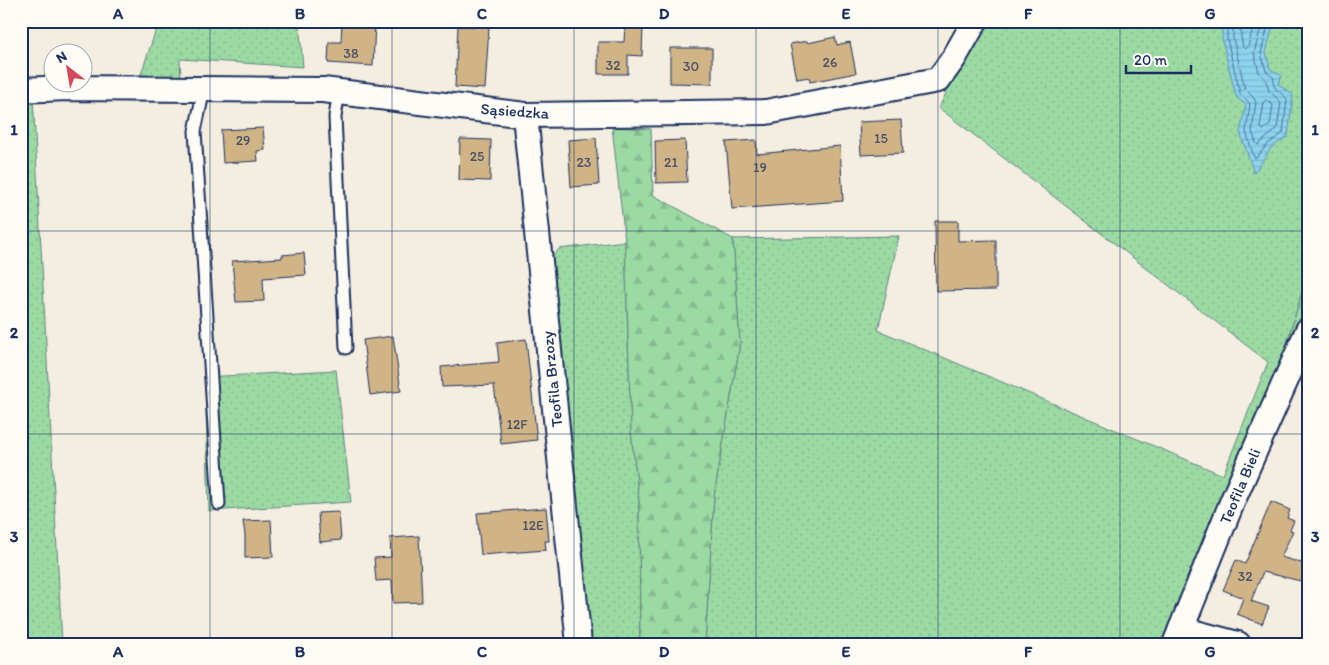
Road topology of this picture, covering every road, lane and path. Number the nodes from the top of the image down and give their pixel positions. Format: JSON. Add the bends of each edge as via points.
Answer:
{"nodes":[{"id":1,"x":975,"y":21,"type":"edge"},
{"id":2,"x":204,"y":89,"type":"junction"},
{"id":3,"x":21,"y":90,"type":"edge"},
{"id":4,"x":339,"y":92,"type":"junction"},
{"id":5,"x":525,"y":114,"type":"junction"},
{"id":6,"x":1308,"y":330,"type":"edge"},
{"id":7,"x":346,"y":348,"type":"dead end"},
{"id":8,"x":219,"y":504,"type":"dead end"},
{"id":9,"x":1178,"y":636,"type":"edge"},
{"id":10,"x":579,"y":644,"type":"edge"},
{"id":11,"x":1238,"y":644,"type":"edge"}],
"edges":[{"from":1,"to":5,"type":"street","name":"Sąsiedzka","via":[[938,80],[766,112]]},
{"from":2,"to":3,"type":"street","name":"Sąsiedzka"},
{"from":2,"to":4,"type":"street","name":"Sąsiedzka"},
{"from":2,"to":8,"type":"lane","via":[[195,131]]},
{"from":4,"to":5,"type":"street","name":"Sąsiedzka"},
{"from":4,"to":7,"type":"lane","via":[[334,117]]},
{"from":5,"to":10,"type":"street","name":"Teofila Brzozy"},
{"from":6,"to":9,"type":"street","name":"Teofila Bieli","via":[[1233,500]]},
{"from":9,"to":11,"type":"street"}]}
